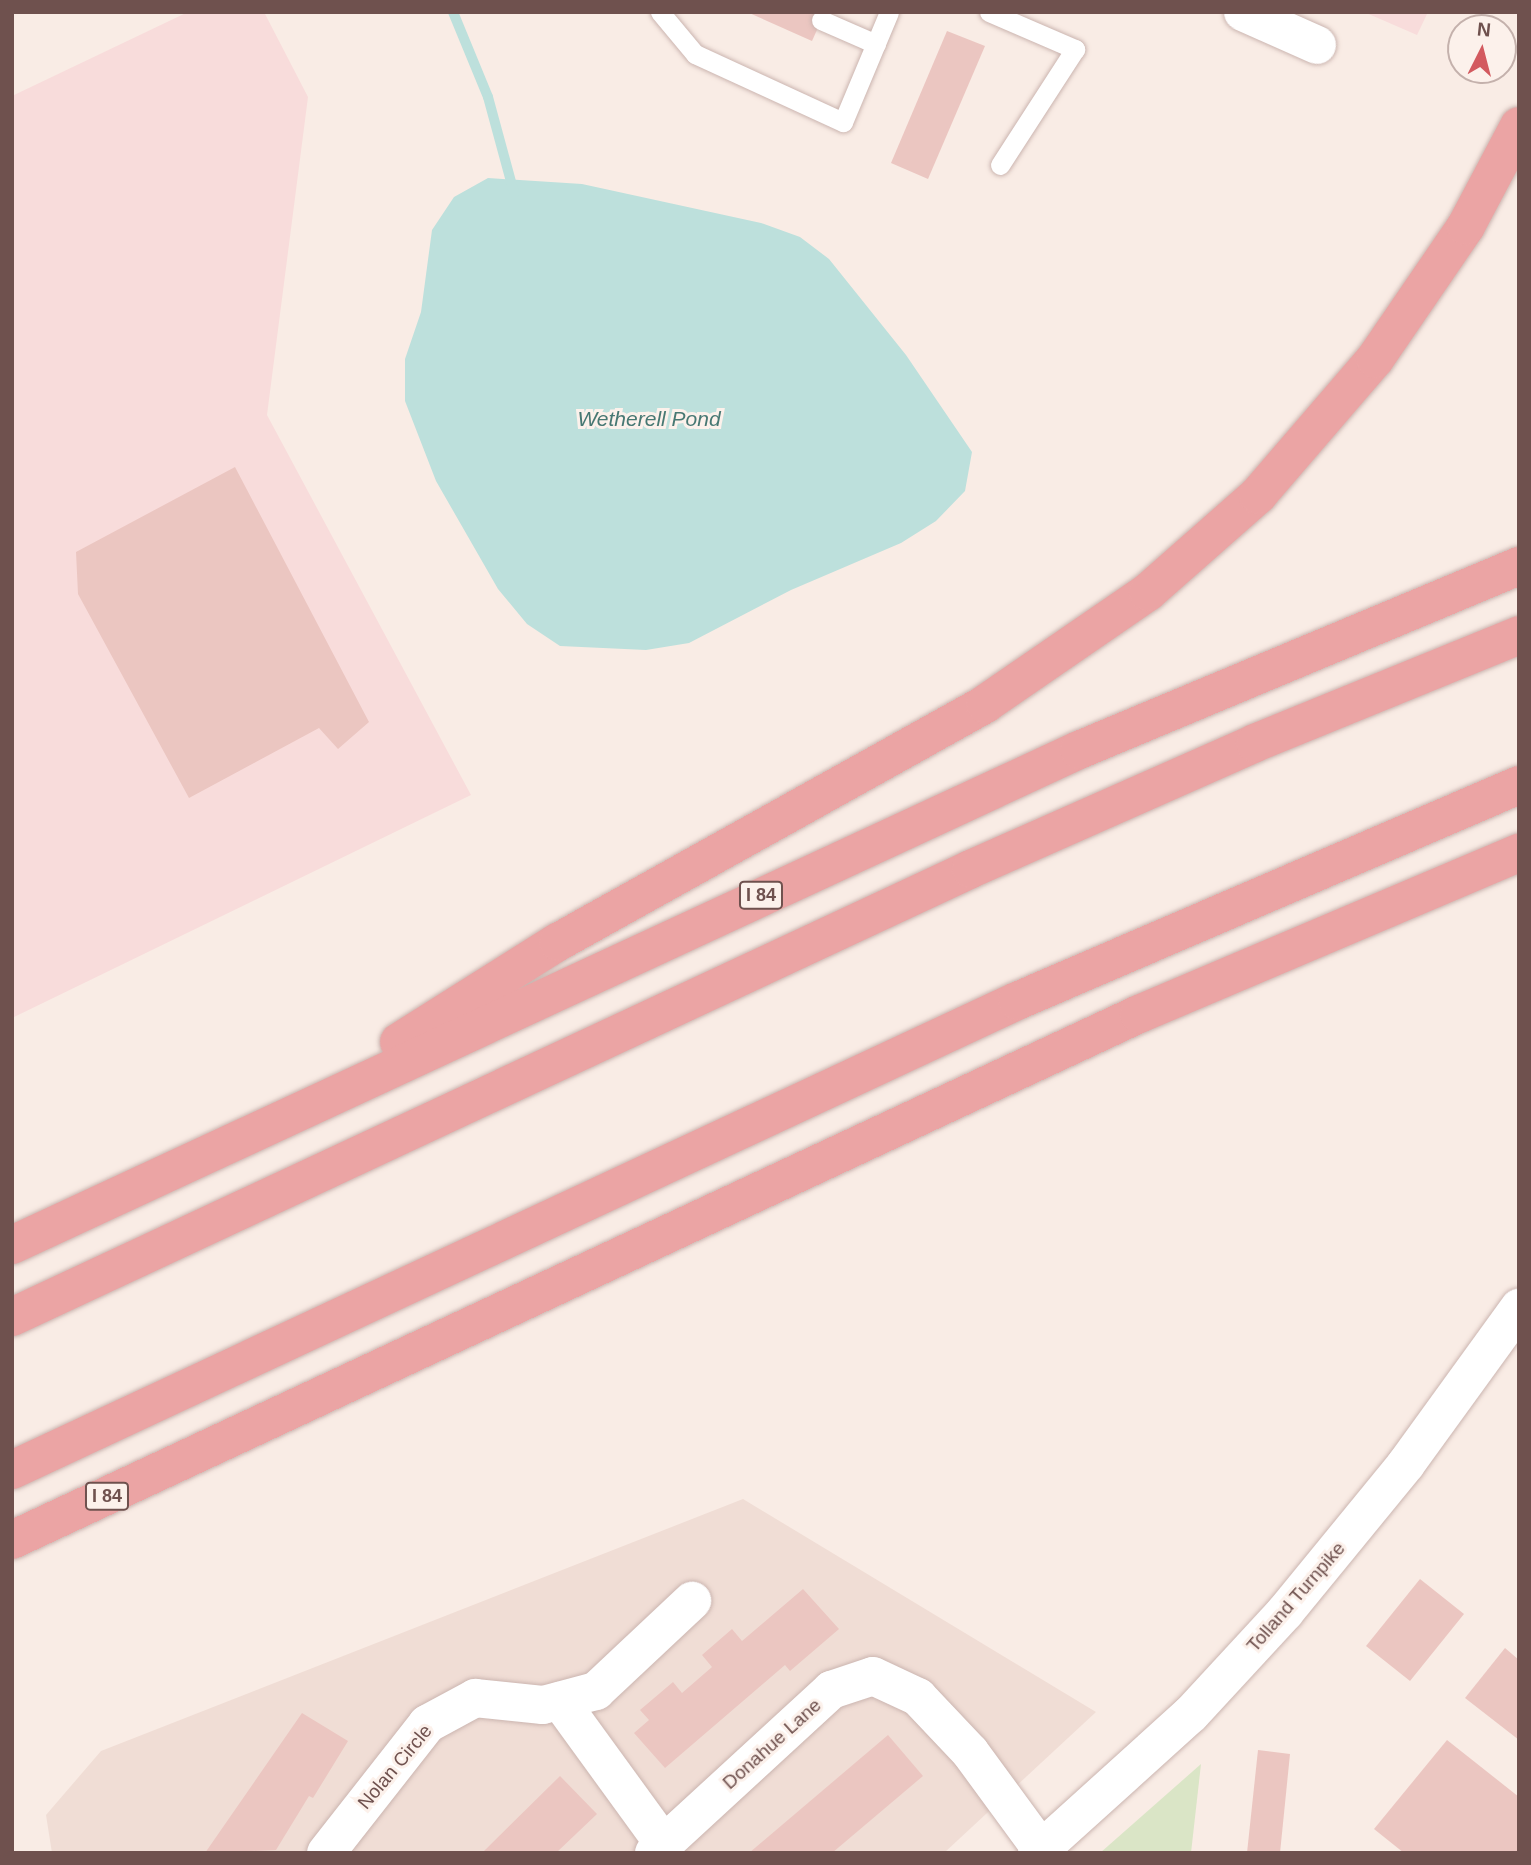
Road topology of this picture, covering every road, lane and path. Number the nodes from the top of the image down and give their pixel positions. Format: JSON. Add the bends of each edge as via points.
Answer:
{"nodes":[{"id":1,"x":660,"y":12,"type":"edge"},
{"id":2,"x":889,"y":12,"type":"edge"},
{"id":3,"x":989,"y":12,"type":"edge"},
{"id":4,"x":1243,"y":12,"type":"edge"},
{"id":5,"x":821,"y":20,"type":"dead end"},
{"id":6,"x":876,"y":44,"type":"junction"},
{"id":7,"x":1317,"y":45,"type":"dead end"},
{"id":8,"x":1519,"y":126,"type":"edge"},
{"id":9,"x":1000,"y":165,"type":"dead end"},
{"id":10,"x":1519,"y":566,"type":"edge"},
{"id":11,"x":1519,"y":635,"type":"edge"},
{"id":12,"x":1519,"y":785,"type":"edge"},
{"id":13,"x":1519,"y":853,"type":"edge"},
{"id":14,"x":260,"y":1129,"type":"junction"},
{"id":15,"x":12,"y":1245,"type":"edge"},
{"id":16,"x":1519,"y":1308,"type":"edge"},
{"id":17,"x":12,"y":1317,"type":"edge"},
{"id":18,"x":12,"y":1470,"type":"edge"},
{"id":19,"x":12,"y":1540,"type":"edge"},
{"id":20,"x":692,"y":1601,"type":"dead end"},
{"id":21,"x":560,"y":1701,"type":"junction"},
{"id":22,"x":659,"y":1848,"type":"edge"},
{"id":23,"x":1039,"y":1851,"type":"edge"},
{"id":24,"x":326,"y":1853,"type":"edge"}],
"edges":[{"from":1,"to":6,"type":"lane","via":[[695,54],[844,122]]},
{"from":2,"to":6,"type":"lane"},
{"from":3,"to":9,"type":"lane","via":[[1075,49]]},
{"from":4,"to":7,"type":"street"},
{"from":5,"to":6,"type":"lane"},
{"from":8,"to":14,"type":"highway","via":[[1466,226],[1376,359],[1258,495],[1149,592],[985,704],[558,942]]},
{"from":10,"to":14,"type":"highway","number":"I 84","via":[[1067,756]]},
{"from":11,"to":17,"type":"highway","via":[[1008,853]]},
{"from":12,"to":18,"type":"highway","via":[[1029,995]]},
{"from":13,"to":19,"type":"highway","number":"I 84","via":[[1150,1009]]},
{"from":14,"to":15,"type":"highway","number":"I 84"},
{"from":16,"to":23,"type":"street","name":"Tolland Turnpike","via":[[1406,1464],[1285,1612],[1191,1714]]},
{"from":20,"to":21,"type":"street","name":"Nolan Circle","via":[[596,1691]]},
{"from":21,"to":22,"type":"street"},
{"from":21,"to":24,"type":"street","name":"Nolan Circle","via":[[543,1705],[475,1698],[427,1724]]},
{"from":22,"to":23,"type":"street","name":"Donahue Lane","via":[[831,1690],[873,1676],[918,1697],[970,1752]]}]}
